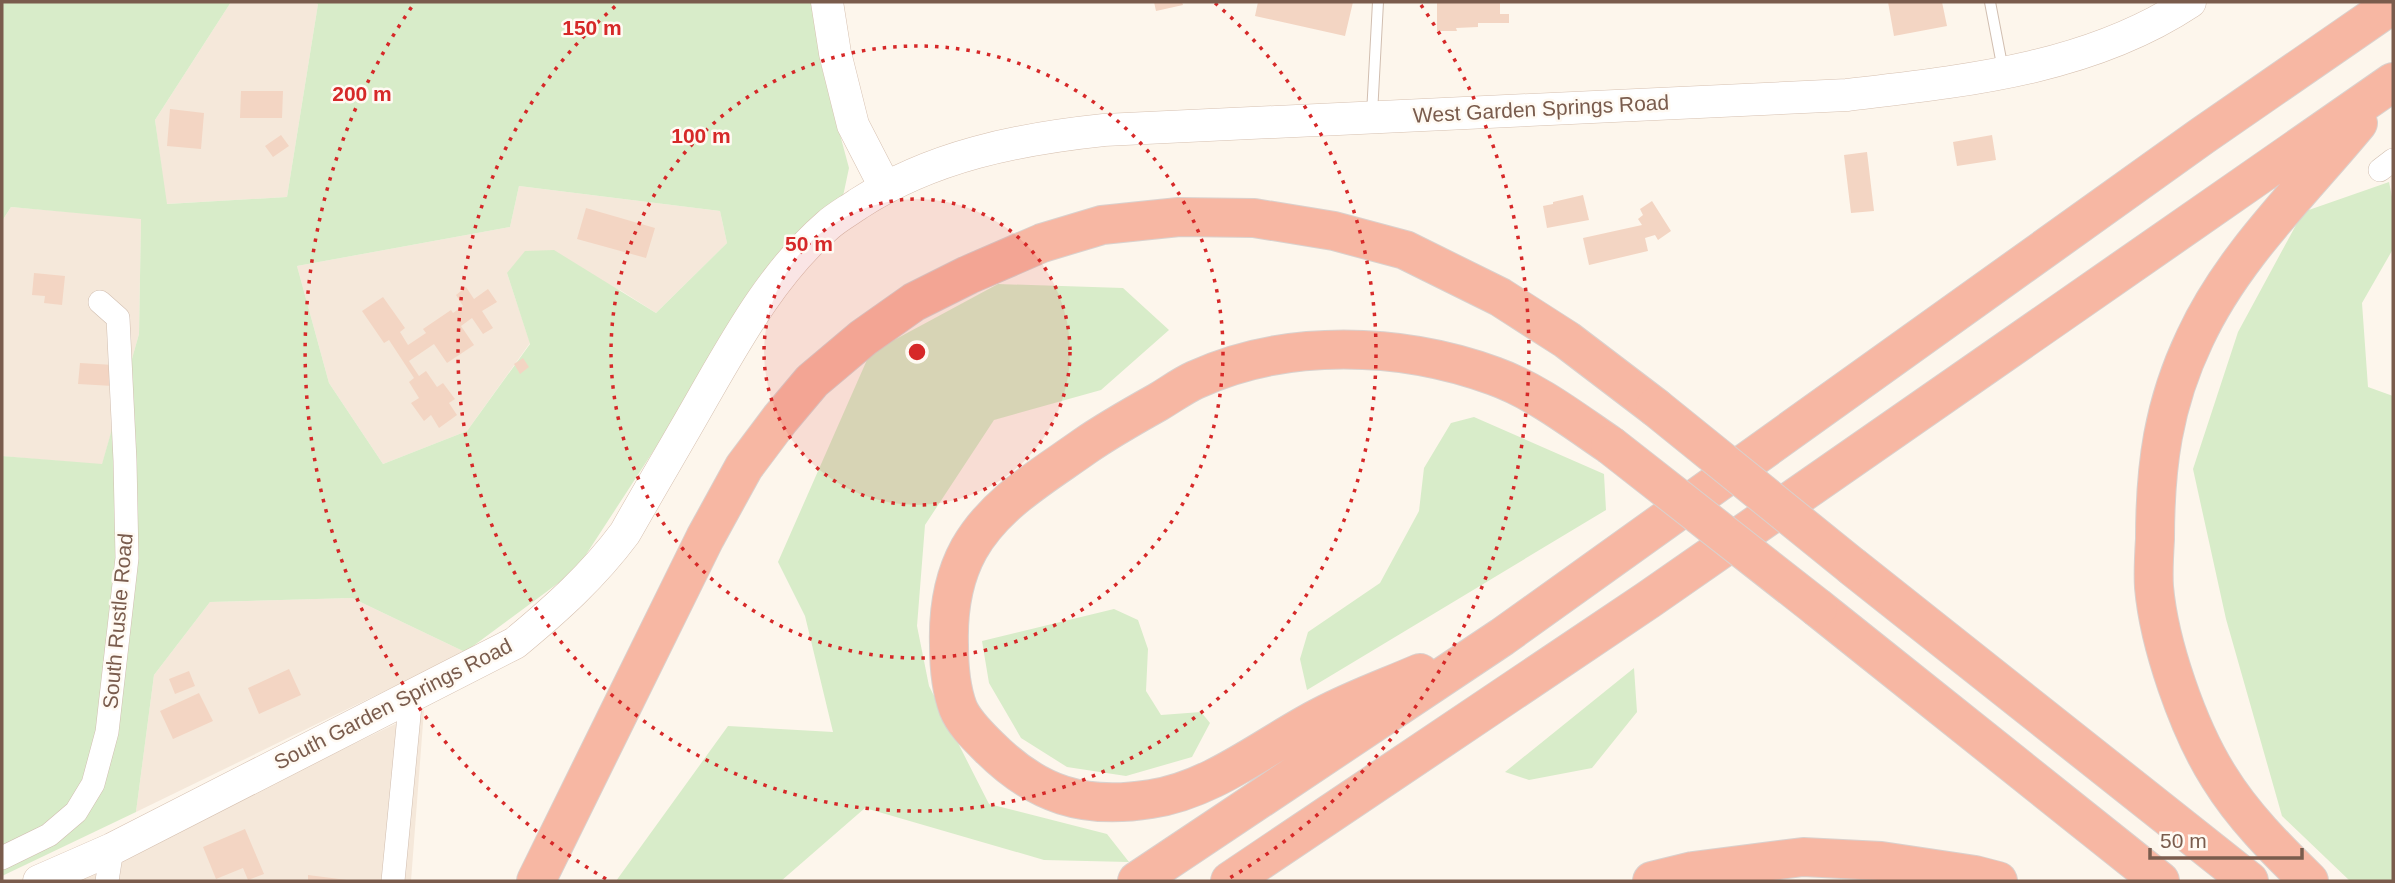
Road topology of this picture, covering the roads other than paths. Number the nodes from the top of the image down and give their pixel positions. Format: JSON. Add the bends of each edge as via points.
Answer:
{"nodes":[{"id":1,"x":827,"y":2,"type":"edge"},
{"id":2,"x":1378,"y":2,"type":"edge"},
{"id":3,"x":1990,"y":2,"type":"edge"},
{"id":4,"x":2190,"y":2,"type":"edge"},
{"id":5,"x":2393,"y":4,"type":"edge"},
{"id":6,"x":2004,"y":72,"type":"junction"},
{"id":7,"x":2392,"y":83,"type":"edge"},
{"id":8,"x":1372,"y":117,"type":"junction"},
{"id":9,"x":885,"y":187,"type":"junction"},
{"id":10,"x":100,"y":302,"type":"dead end"},
{"id":11,"x":1502,"y":637,"type":"junction"},
{"id":12,"x":411,"y":695,"type":"junction"},
{"id":13,"x":112,"y":849,"type":"junction"},
{"id":14,"x":2,"y":858,"type":"edge"},
{"id":15,"x":39,"y":881,"type":"edge"},
{"id":16,"x":107,"y":881,"type":"edge"},
{"id":17,"x":393,"y":881,"type":"edge"},
{"id":18,"x":536,"y":881,"type":"edge"},
{"id":19,"x":1137,"y":881,"type":"edge"},
{"id":20,"x":1230,"y":881,"type":"edge"},
{"id":21,"x":1653,"y":881,"type":"edge"},
{"id":22,"x":1998,"y":881,"type":"edge"},
{"id":23,"x":2160,"y":881,"type":"edge"},
{"id":24,"x":2249,"y":881,"type":"edge"},
{"id":25,"x":2309,"y":881,"type":"edge"}],
"edges":[{"from":1,"to":9,"type":"street","via":[[853,125]]},
{"from":2,"to":8,"type":"lane"},
{"from":3,"to":6,"type":"lane"},
{"from":4,"to":6,"type":"street","name":"West Garden Springs Road","via":[[2125,37],[2052,62]]},
{"from":5,"to":11,"type":"highway"},
{"from":6,"to":8,"type":"street","name":"West Garden Springs Road","via":[[1847,95]]},
{"from":7,"to":20,"type":"highway","via":[[1648,600]]},
{"from":7,"to":25,"type":"highway","via":[[2224,286],[2180,373],[2165,419],[2155,488],[2154,587],[2165,647],[2191,721],[2218,776],[2243,810]]},
{"from":8,"to":9,"type":"street","name":"West Garden Springs Road","via":[[1048,136],[931,166]]},
{"from":9,"to":12,"type":"street","name":"South Garden Springs Road","via":[[829,224],[792,261],[749,317],[625,533],[600,566],[515,643]]},
{"from":10,"to":14,"type":"street","name":"South Rustle Road","via":[[118,318],[127,558],[107,732],[93,784],[76,812],[48,835]]},
{"from":11,"to":19,"type":"highway"},
{"from":11,"to":23,"type":"highway","bridge":true,"via":[[1324,715],[1205,782],[1174,795],[1114,802],[1049,792],[974,733],[958,710],[948,627],[963,561],[990,519],[1102,434],[1194,380],[1240,364],[1306,351],[1432,358],[1496,376],[1550,404],[1610,445]]},
{"from":12,"to":13,"type":"street","name":"South Garden Springs Road"},
{"from":12,"to":17,"type":"street"},
{"from":13,"to":15,"type":"street","name":"South Garden Springs Road"},
{"from":13,"to":16,"type":"street"},
{"from":18,"to":24,"type":"highway","bridge":true,"via":[[744,467],[812,381],[914,302],[968,275],[1042,243],[1101,225],[1179,217],[1254,218],[1334,231],[1405,250],[1500,297],[1656,407]]},
{"from":21,"to":22,"type":"highway","via":[[1693,871],[1803,857],[1881,861]]}]}
